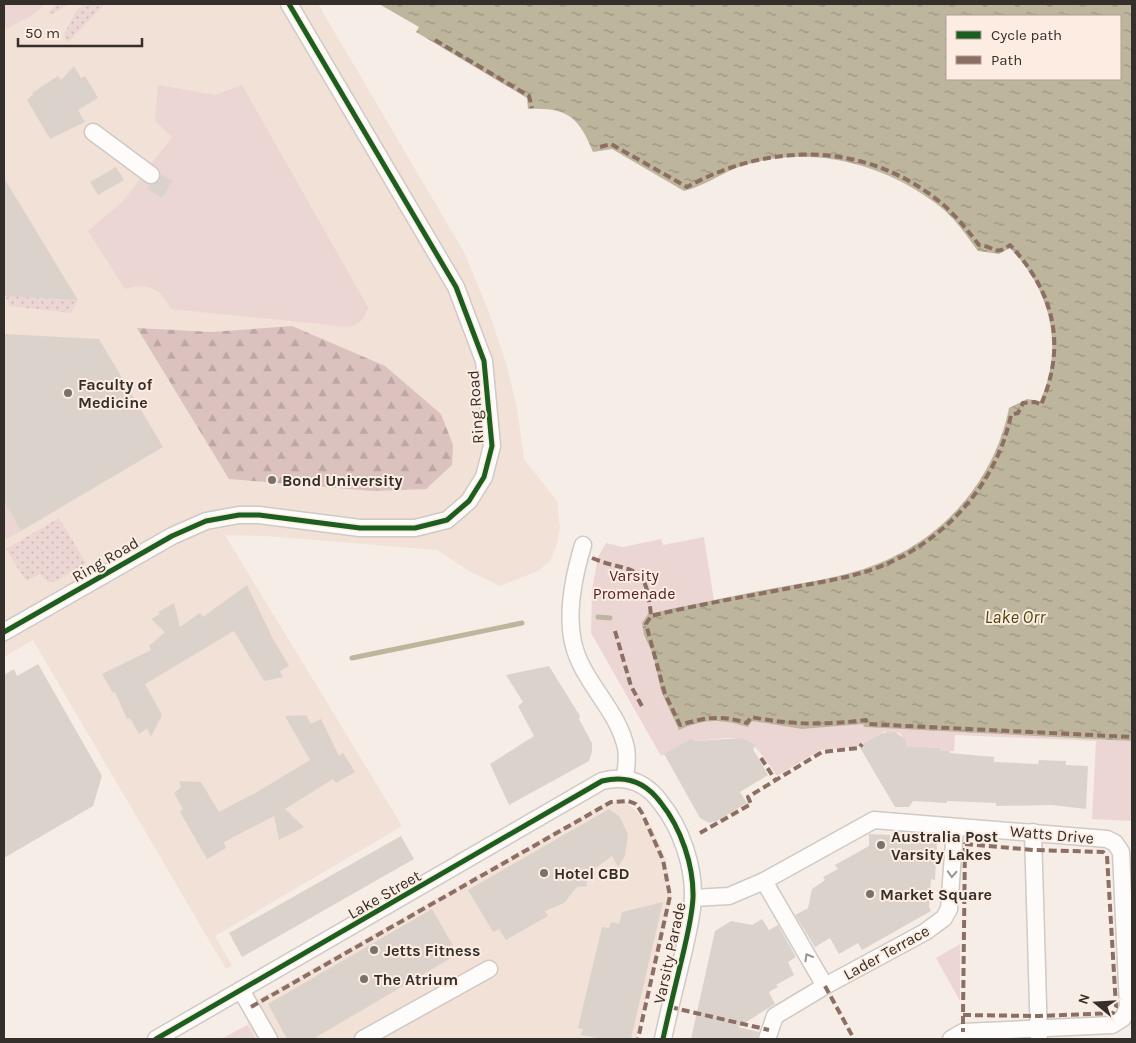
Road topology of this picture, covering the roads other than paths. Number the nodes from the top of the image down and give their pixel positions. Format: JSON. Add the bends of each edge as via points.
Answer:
{"nodes":[{"id":1,"x":289,"y":4,"type":"edge"},
{"id":2,"x":93,"y":132,"type":"dead end"},
{"id":3,"x":151,"y":175,"type":"dead end"},
{"id":4,"x":583,"y":545,"type":"dead end"},
{"id":5,"x":4,"y":632,"type":"edge"},
{"id":6,"x":625,"y":778,"type":"junction"},
{"id":7,"x":955,"y":828,"type":"junction"},
{"id":8,"x":1033,"y":832,"type":"junction"},
{"id":9,"x":764,"y":881,"type":"junction"},
{"id":10,"x":693,"y":898,"type":"junction"},
{"id":11,"x":489,"y":969,"type":"dead end"},
{"id":12,"x":825,"y":986,"type":"junction"},
{"id":13,"x":241,"y":990,"type":"junction"},
{"id":14,"x":1039,"y":1034,"type":"edge"},
{"id":15,"x":156,"y":1039,"type":"edge"},
{"id":16,"x":269,"y":1039,"type":"edge"},
{"id":17,"x":363,"y":1039,"type":"edge"},
{"id":18,"x":663,"y":1039,"type":"edge"},
{"id":19,"x":767,"y":1039,"type":"edge"},
{"id":20,"x":951,"y":1039,"type":"edge"}],
"edges":[{"from":1,"to":5,"type":"street","name":"Ring Road","via":[[456,287],[484,361],[492,446],[484,478],[469,501],[447,520],[415,528],[360,528],[258,515],[239,515],[206,522],[172,536]]},
{"from":2,"to":3,"type":"street"},
{"from":4,"to":6,"type":"street","via":[[575,570],[573,643],[580,663],[624,740],[627,758]]},
{"from":6,"to":10,"type":"street","name":"Varsity Parade","via":[[646,788],[667,811],[686,849]]},
{"from":6,"to":13,"type":"street","name":"Lake Street","via":[[602,781]]},
{"from":7,"to":8,"type":"street","name":"Watts Drive"},
{"from":7,"to":9,"type":"street","name":"Watts Drive","via":[[874,820]]},
{"from":7,"to":12,"type":"street","name":"Lader Terrace","one_way":true,"via":[[950,908],[944,918],[925,932]]},
{"from":8,"to":14,"type":"street"},
{"from":8,"to":14,"type":"street","name":"Watts Drive","via":[[1107,839],[1115,843],[1121,852],[1128,1007],[1124,1018],[1112,1024]]},
{"from":9,"to":10,"type":"street","via":[[729,896]]},
{"from":12,"to":9,"type":"street","name":"Lader Terrace","one_way":true},
{"from":10,"to":18,"type":"street","name":"Varsity Parade"},
{"from":11,"to":17,"type":"street"},
{"from":12,"to":19,"type":"street","name":"Lader Terrace","via":[[775,1016]]},
{"from":13,"to":15,"type":"street","name":"Lake Street"},
{"from":13,"to":16,"type":"street"},
{"from":14,"to":20,"type":"street","name":"Watts Drive","via":[[963,1032]]}]}
